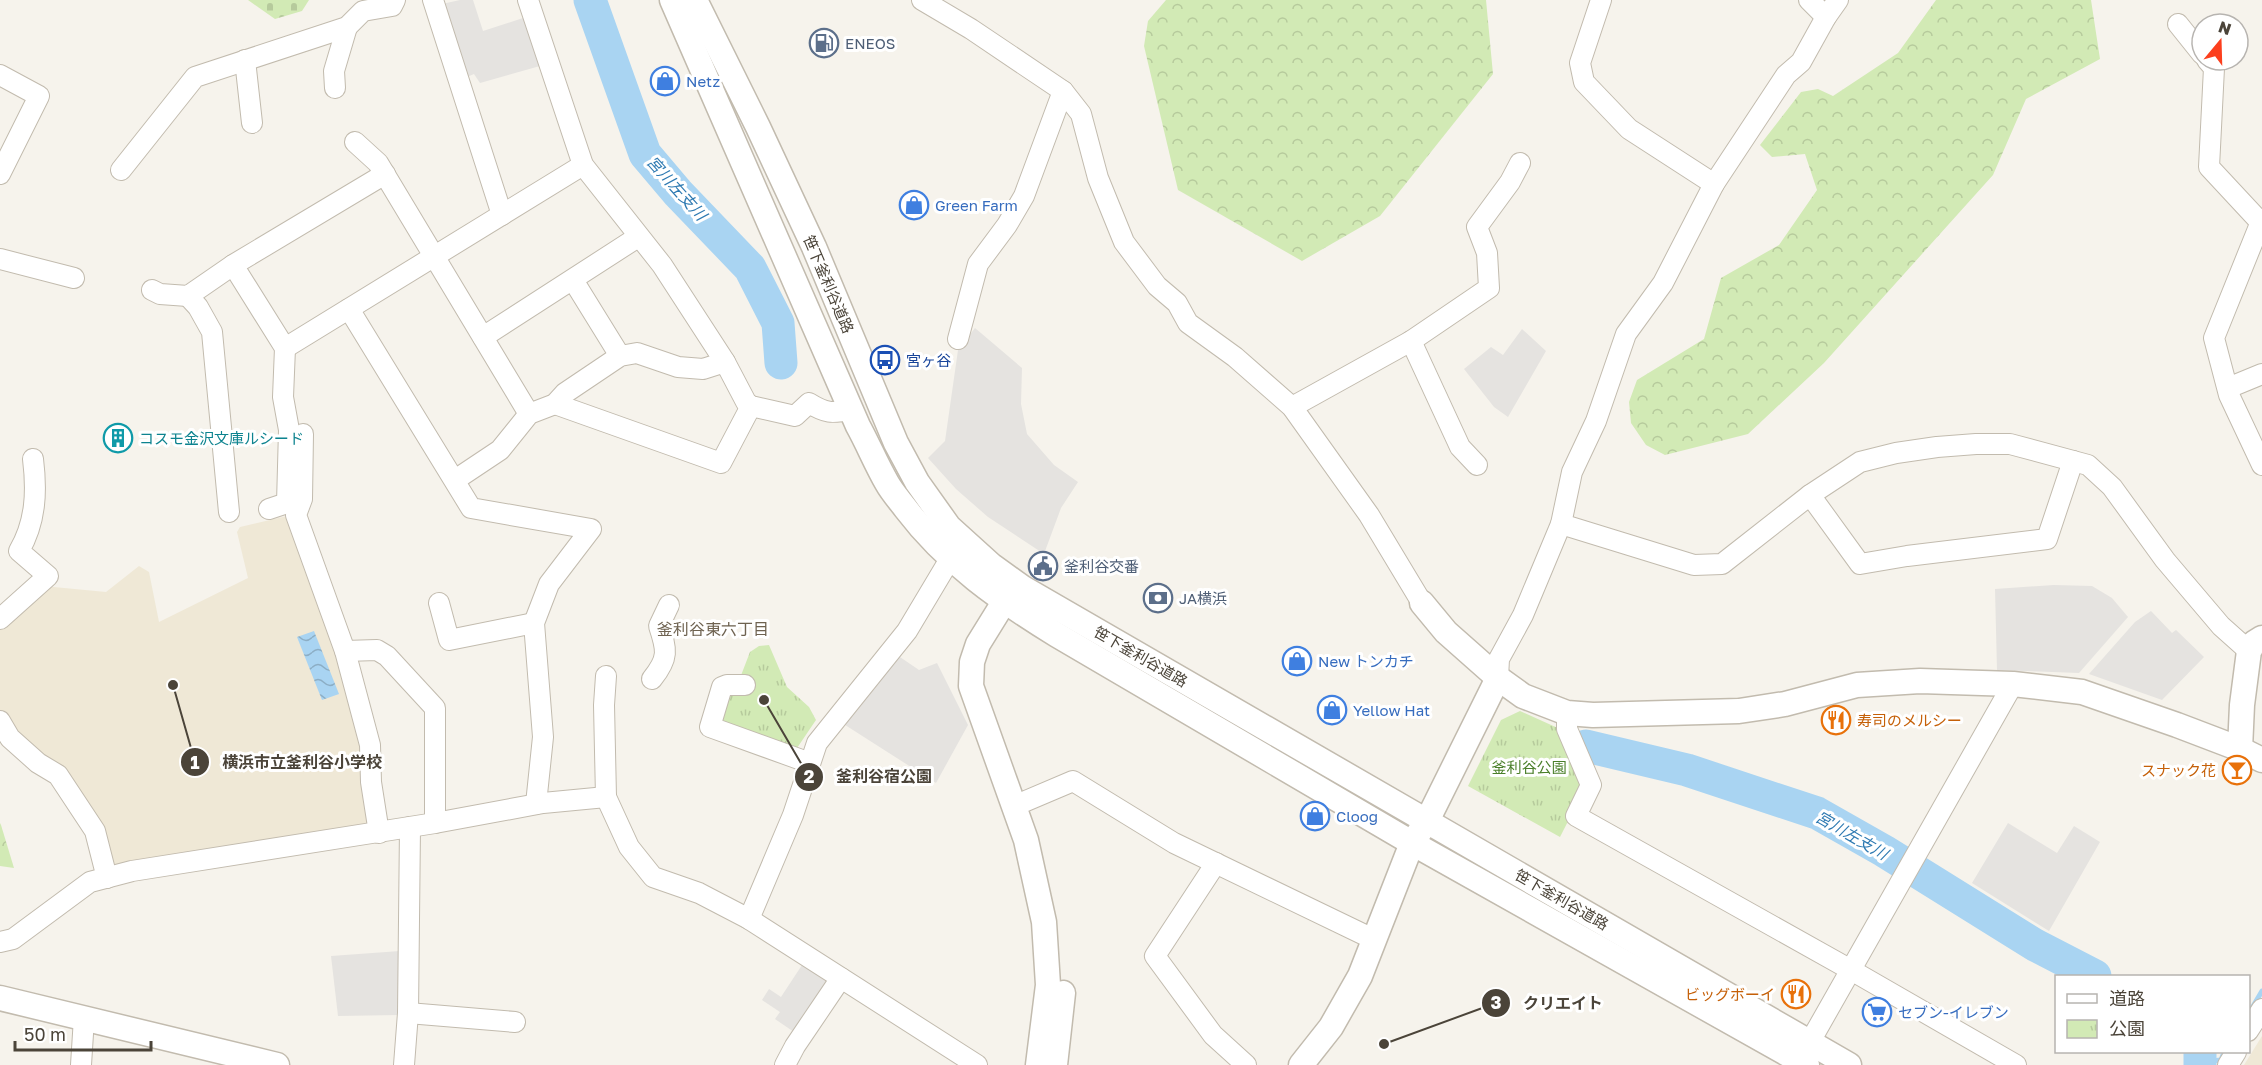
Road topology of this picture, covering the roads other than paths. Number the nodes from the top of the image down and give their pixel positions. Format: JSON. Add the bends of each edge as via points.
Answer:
{"nodes":[{"id":1,"x":395,"y":0,"type":"edge"},
{"id":2,"x":433,"y":0,"type":"edge"},
{"id":3,"x":528,"y":0,"type":"edge"},
{"id":4,"x":672,"y":0,"type":"edge"},
{"id":5,"x":695,"y":0,"type":"edge"},
{"id":6,"x":922,"y":0,"type":"edge"},
{"id":7,"x":1601,"y":0,"type":"edge"},
{"id":8,"x":1809,"y":0,"type":"edge"},
{"id":9,"x":1838,"y":0,"type":"edge"},
{"id":10,"x":1826,"y":17,"type":"junction"},
{"id":11,"x":2178,"y":24,"type":"dead end"},
{"id":12,"x":347,"y":27,"type":"junction"},
{"id":13,"x":2190,"y":39,"type":"edge"},
{"id":14,"x":245,"y":60,"type":"junction"},
{"id":15,"x":2214,"y":72,"type":"edge"},
{"id":16,"x":0,"y":75,"type":"edge"},
{"id":17,"x":335,"y":88,"type":"dead end"},
{"id":18,"x":1063,"y":91,"type":"junction"},
{"id":19,"x":252,"y":123,"type":"dead end"},
{"id":20,"x":355,"y":142,"type":"dead end"},
{"id":21,"x":1520,"y":163,"type":"dead end"},
{"id":22,"x":583,"y":165,"type":"junction"},
{"id":23,"x":121,"y":171,"type":"dead end"},
{"id":24,"x":0,"y":174,"type":"edge"},
{"id":25,"x":385,"y":174,"type":"junction"},
{"id":26,"x":1714,"y":184,"type":"junction"},
{"id":27,"x":502,"y":215,"type":"junction"},
{"id":28,"x":2261,"y":224,"type":"edge"},
{"id":29,"x":638,"y":237,"type":"junction"},
{"id":30,"x":435,"y":257,"type":"junction"},
{"id":31,"x":1,"y":263,"type":"edge"},
{"id":32,"x":233,"y":265,"type":"junction"},
{"id":33,"x":74,"y":278,"type":"dead end"},
{"id":34,"x":573,"y":280,"type":"junction"},
{"id":35,"x":152,"y":290,"type":"dead end"},
{"id":36,"x":188,"y":296,"type":"junction"},
{"id":37,"x":349,"y":309,"type":"junction"},
{"id":38,"x":483,"y":337,"type":"junction"},
{"id":39,"x":958,"y":339,"type":"dead end"},
{"id":40,"x":1411,"y":341,"type":"junction"},
{"id":41,"x":285,"y":348,"type":"junction"},
{"id":42,"x":620,"y":356,"type":"junction"},
{"id":43,"x":725,"y":362,"type":"junction"},
{"id":44,"x":2262,"y":374,"type":"edge"},
{"id":45,"x":2228,"y":388,"type":"junction"},
{"id":46,"x":555,"y":404,"type":"junction"},
{"id":47,"x":751,"y":406,"type":"junction"},
{"id":48,"x":1292,"y":407,"type":"junction"},
{"id":49,"x":851,"y":410,"type":"junction"},
{"id":50,"x":529,"y":414,"type":"junction"},
{"id":51,"x":303,"y":434,"type":"dead end"},
{"id":52,"x":33,"y":459,"type":"dead end"},
{"id":53,"x":2073,"y":461,"type":"junction"},
{"id":54,"x":1477,"y":465,"type":"dead end"},
{"id":55,"x":2262,"y":465,"type":"edge"},
{"id":56,"x":455,"y":480,"type":"junction"},
{"id":57,"x":1810,"y":495,"type":"junction"},
{"id":58,"x":268,"y":509,"type":"dead end"},
{"id":59,"x":229,"y":512,"type":"dead end"},
{"id":60,"x":1561,"y":524,"type":"junction"},
{"id":61,"x":950,"y":560,"type":"junction"},
{"id":62,"x":1015,"y":600,"type":"junction"},
{"id":63,"x":439,"y":603,"type":"dead end"},
{"id":64,"x":1422,"y":603,"type":"joint"},
{"id":65,"x":669,"y":605,"type":"dead end"},
{"id":66,"x":0,"y":619,"type":"edge"},
{"id":67,"x":534,"y":623,"type":"junction"},
{"id":68,"x":2256,"y":645,"type":"edge"},
{"id":69,"x":345,"y":651,"type":"junction"},
{"id":70,"x":606,"y":675,"type":"dead end"},
{"id":71,"x":652,"y":678,"type":"dead end"},
{"id":72,"x":1498,"y":678,"type":"junction"},
{"id":73,"x":2013,"y":684,"type":"junction"},
{"id":74,"x":745,"y":685,"type":"dead end"},
{"id":75,"x":1567,"y":713,"type":"junction"},
{"id":76,"x":0,"y":721,"type":"edge"},
{"id":77,"x":2240,"y":749,"type":"junction"},
{"id":78,"x":2262,"y":760,"type":"edge"},
{"id":79,"x":810,"y":763,"type":"junction"},
{"id":80,"x":606,"y":797,"type":"junction"},
{"id":81,"x":1021,"y":803,"type":"junction"},
{"id":82,"x":536,"y":804,"type":"junction"},
{"id":83,"x":1426,"y":820,"type":"junction"},
{"id":84,"x":435,"y":823,"type":"junction"},
{"id":85,"x":410,"y":827,"type":"junction"},
{"id":86,"x":379,"y":833,"type":"junction"},
{"id":87,"x":1412,"y":843,"type":"junction"},
{"id":88,"x":1216,"y":863,"type":"junction"},
{"id":89,"x":107,"y":878,"type":"junction"},
{"id":90,"x":749,"y":919,"type":"junction"},
{"id":91,"x":1373,"y":939,"type":"junction"},
{"id":92,"x":0,"y":942,"type":"edge"},
{"id":93,"x":1851,"y":970,"type":"junction"},
{"id":94,"x":841,"y":978,"type":"junction"},
{"id":95,"x":0,"y":998,"type":"edge"},
{"id":96,"x":2262,"y":1009,"type":"edge"},
{"id":97,"x":408,"y":1013,"type":"junction"},
{"id":98,"x":84,"y":1018,"type":"junction"},
{"id":99,"x":515,"y":1022,"type":"dead end"},
{"id":100,"x":2250,"y":1028,"type":"edge"},
{"id":101,"x":1803,"y":1058,"type":"edge"},
{"id":102,"x":81,"y":1065,"type":"edge"},
{"id":103,"x":277,"y":1065,"type":"edge"},
{"id":104,"x":404,"y":1065,"type":"edge"},
{"id":105,"x":785,"y":1065,"type":"edge"},
{"id":106,"x":977,"y":1065,"type":"edge"},
{"id":107,"x":1038,"y":1065,"type":"edge"},
{"id":108,"x":1056,"y":1065,"type":"edge"},
{"id":109,"x":1246,"y":1065,"type":"edge"},
{"id":110,"x":1301,"y":1065,"type":"edge"},
{"id":111,"x":1849,"y":1065,"type":"edge"},
{"id":112,"x":2016,"y":1065,"type":"edge"}],
"edges":[{"from":1,"to":12,"type":"street","via":[[392,6],[363,11]]},
{"from":2,"to":27,"type":"street"},
{"from":3,"to":22,"type":"street"},
{"from":4,"to":49,"type":"street","name":"笹下釜利谷道路"},
{"from":5,"to":62,"type":"street","name":"笹下釜利谷道路","via":[[795,207],[896,443],[917,482],[949,527],[991,565]]},
{"from":6,"to":18,"type":"street"},
{"from":7,"to":26,"type":"street","via":[[1580,63],[1584,82],[1629,129]]},
{"from":8,"to":10,"type":"street"},
{"from":9,"to":10,"type":"street"},
{"from":10,"to":26,"type":"street","via":[[1801,62],[1786,75]]},
{"from":11,"to":13,"type":"street"},
{"from":12,"to":14,"type":"street"},
{"from":12,"to":17,"type":"street","via":[[334,71]]},
{"from":14,"to":19,"type":"street"},
{"from":14,"to":23,"type":"street","via":[[195,77]]},
{"from":15,"to":28,"type":"street","via":[[2209,167]]},
{"from":16,"to":24,"type":"street","via":[[39,96]]},
{"from":18,"to":39,"type":"street","via":[[1024,196],[978,264]]},
{"from":18,"to":48,"type":"street","via":[[1081,114],[1098,178],[1124,242],[1157,286],[1177,303],[1188,323],[1235,357]]},
{"from":20,"to":25,"type":"street"},
{"from":21,"to":40,"type":"street","via":[[1477,226],[1487,253],[1489,288]]},
{"from":22,"to":27,"type":"street"},
{"from":22,"to":29,"type":"street"},
{"from":25,"to":30,"type":"street"},
{"from":25,"to":32,"type":"street"},
{"from":26,"to":60,"type":"street","via":[[1663,284],[1626,334],[1596,421],[1572,472]]},
{"from":27,"to":30,"type":"street"},
{"from":28,"to":45,"type":"street","via":[[2214,338]]},
{"from":29,"to":34,"type":"street"},
{"from":29,"to":43,"type":"street","via":[[662,266]]},
{"from":30,"to":37,"type":"street"},
{"from":30,"to":38,"type":"street"},
{"from":31,"to":33,"type":"street"},
{"from":32,"to":36,"type":"street"},
{"from":32,"to":41,"type":"street"},
{"from":34,"to":38,"type":"street"},
{"from":34,"to":42,"type":"street"},
{"from":35,"to":36,"type":"street"},
{"from":36,"to":59,"type":"street","via":[[212,332]]},
{"from":37,"to":41,"type":"street"},
{"from":37,"to":56,"type":"street"},
{"from":38,"to":50,"type":"street"},
{"from":40,"to":48,"type":"street"},
{"from":40,"to":54,"type":"street","via":[[1460,447]]},
{"from":41,"to":58,"type":"street","via":[[287,503]]},
{"from":42,"to":43,"type":"street","via":[[637,353],[678,367],[703,369]]},
{"from":42,"to":46,"type":"street"},
{"from":43,"to":47,"type":"street"},
{"from":44,"to":45,"type":"street"},
{"from":45,"to":55,"type":"street"},
{"from":46,"to":47,"type":"street","via":[[721,463]]},
{"from":46,"to":50,"type":"street"},
{"from":47,"to":49,"type":"street","via":[[795,416],[809,403],[835,413]]},
{"from":48,"to":64,"type":"street","via":[[1369,515]]},
{"from":49,"to":61,"type":"street","name":"笹下釜利谷道路","via":[[887,484]]},
{"from":50,"to":56,"type":"street","via":[[501,450]]},
{"from":51,"to":69,"type":"street","via":[[302,498],[296,515]]},
{"from":52,"to":66,"type":"street","via":[[35,507],[28,537],[19,551],[48,576]]},
{"from":53,"to":57,"type":"street","via":[[2010,444],[1937,447],[1860,462]]},
{"from":53,"to":57,"type":"street","via":[[2047,539],[1860,564]]},
{"from":53,"to":68,"type":"street","via":[[2088,465],[2112,487],[2165,560],[2221,626]]},
{"from":56,"to":67,"type":"street","via":[[471,508],[591,529],[549,584]]},
{"from":57,"to":60,"type":"street","via":[[1722,564],[1694,565]]},
{"from":60,"to":72,"type":"street","via":[[1523,615],[1499,659]]},
{"from":61,"to":62,"type":"street","name":"笹下釜利谷道路"},
{"from":61,"to":79,"type":"street","via":[[907,631],[817,743]]},
{"from":62,"to":81,"type":"street","via":[[991,654],[985,684]]},
{"from":62,"to":83,"type":"street","name":"笹下釜利谷道路"},
{"from":62,"to":87,"type":"street","name":"笹下釜利谷道路"},
{"from":63,"to":67,"type":"street","via":[[449,640]]},
{"from":64,"to":72,"type":"street","via":[[1446,632]]},
{"from":65,"to":71,"type":"street","via":[[659,626],[667,650],[662,666]]},
{"from":67,"to":82,"type":"street","via":[[543,736]]},
{"from":68,"to":77,"type":"street","via":[[2242,705]]},
{"from":69,"to":84,"type":"street","via":[[377,650],[387,656],[435,708]]},
{"from":69,"to":86,"type":"street","via":[[370,746]]},
{"from":70,"to":80,"type":"street"},
{"from":72,"to":75,"type":"street","via":[[1523,696]]},
{"from":72,"to":83,"type":"street"},
{"from":73,"to":75,"type":"street","via":[[1899,682],[1857,685],[1785,704],[1739,711]]},
{"from":73,"to":77,"type":"street","via":[[2082,692]]},
{"from":73,"to":93,"type":"street"},
{"from":74,"to":79,"type":"street","via":[[722,687],[710,727]]},
{"from":75,"to":93,"type":"street","via":[[1567,729],[1591,785],[1576,816]]},
{"from":76,"to":89,"type":"street","via":[[10,738],[58,776],[95,831]]},
{"from":77,"to":78,"type":"street"},
{"from":79,"to":90,"type":"street","via":[[793,815]]},
{"from":80,"to":82,"type":"street"},
{"from":80,"to":90,"type":"street","via":[[629,848],[653,877],[699,893]]},
{"from":81,"to":88,"type":"street","via":[[1073,781],[1174,843]]},
{"from":81,"to":107,"type":"street","via":[[1044,922],[1048,985]]},
{"from":81,"to":108,"type":"street","via":[[1041,838],[1058,920],[1064,985]]},
{"from":82,"to":84,"type":"street"},
{"from":83,"to":87,"type":"street"},
{"from":83,"to":101,"type":"street","name":"笹下釜利谷道路"},
{"from":84,"to":85,"type":"street"},
{"from":85,"to":86,"type":"street"},
{"from":85,"to":97,"type":"street"},
{"from":86,"to":89,"type":"street"},
{"from":87,"to":91,"type":"street"},
{"from":87,"to":101,"type":"street","name":"笹下釜利谷道路"},
{"from":88,"to":91,"type":"street"},
{"from":88,"to":109,"type":"street","via":[[1155,956],[1213,1035]]},
{"from":89,"to":92,"type":"street","via":[[90,882],[13,939]]},
{"from":90,"to":94,"type":"street"},
{"from":91,"to":110,"type":"street","via":[[1347,1001]]},
{"from":93,"to":101,"type":"street"},
{"from":93,"to":112,"type":"street"},
{"from":94,"to":105,"type":"street"},
{"from":94,"to":106,"type":"street"},
{"from":95,"to":98,"type":"street"},
{"from":96,"to":100,"type":"street"},
{"from":97,"to":99,"type":"street"},
{"from":97,"to":104,"type":"street"},
{"from":98,"to":102,"type":"street"},
{"from":98,"to":103,"type":"street"},
{"from":101,"to":111,"type":"street","name":"笹下釜利谷道路"}]}
